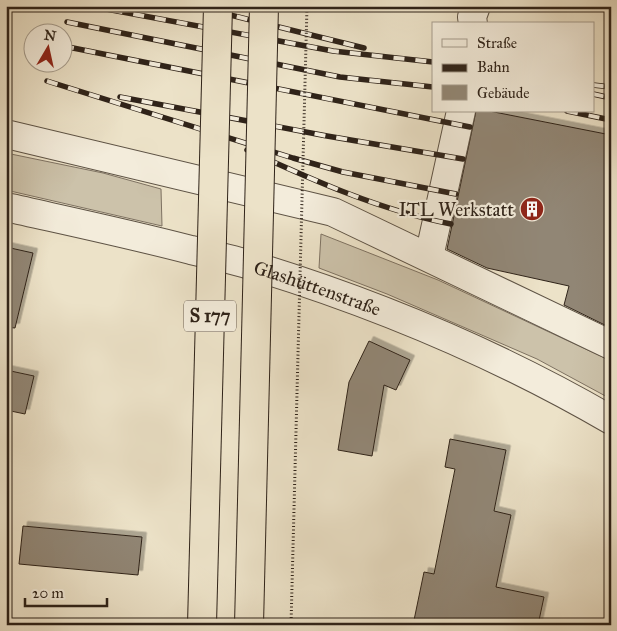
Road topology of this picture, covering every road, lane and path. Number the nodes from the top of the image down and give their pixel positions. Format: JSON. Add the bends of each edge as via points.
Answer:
{"nodes":[{"id":1,"x":218,"y":6,"type":"edge"},
{"id":2,"x":264,"y":6,"type":"edge"},
{"id":3,"x":307,"y":6,"type":"edge"},
{"id":4,"x":476,"y":6,"type":"edge"},
{"id":5,"x":473,"y":22,"type":"edge"},
{"id":6,"x":460,"y":112,"type":"edge"},
{"id":7,"x":6,"y":134,"type":"edge"},
{"id":8,"x":6,"y":207,"type":"edge"},
{"id":9,"x":429,"y":257,"type":"junction"},
{"id":10,"x":611,"y":345,"type":"edge"},
{"id":11,"x":611,"y":420,"type":"edge"},
{"id":12,"x":202,"y":625,"type":"edge"},
{"id":13,"x":249,"y":625,"type":"edge"},
{"id":14,"x":291,"y":625,"type":"edge"}],
"edges":[{"from":1,"to":12,"type":"highway","number":"S 177","bridge":true},
{"from":2,"to":13,"type":"highway","number":"S 177","bridge":true},
{"from":3,"to":14,"type":"path","bridge":true},
{"from":4,"to":5,"type":"street"},
{"from":6,"to":9,"type":"street"},
{"from":7,"to":9,"type":"street","via":[[333,212]]},
{"from":8,"to":11,"type":"street","name":"Glashüttenstraße","via":[[256,266],[389,312],[480,352]]},
{"from":9,"to":10,"type":"street"}]}
